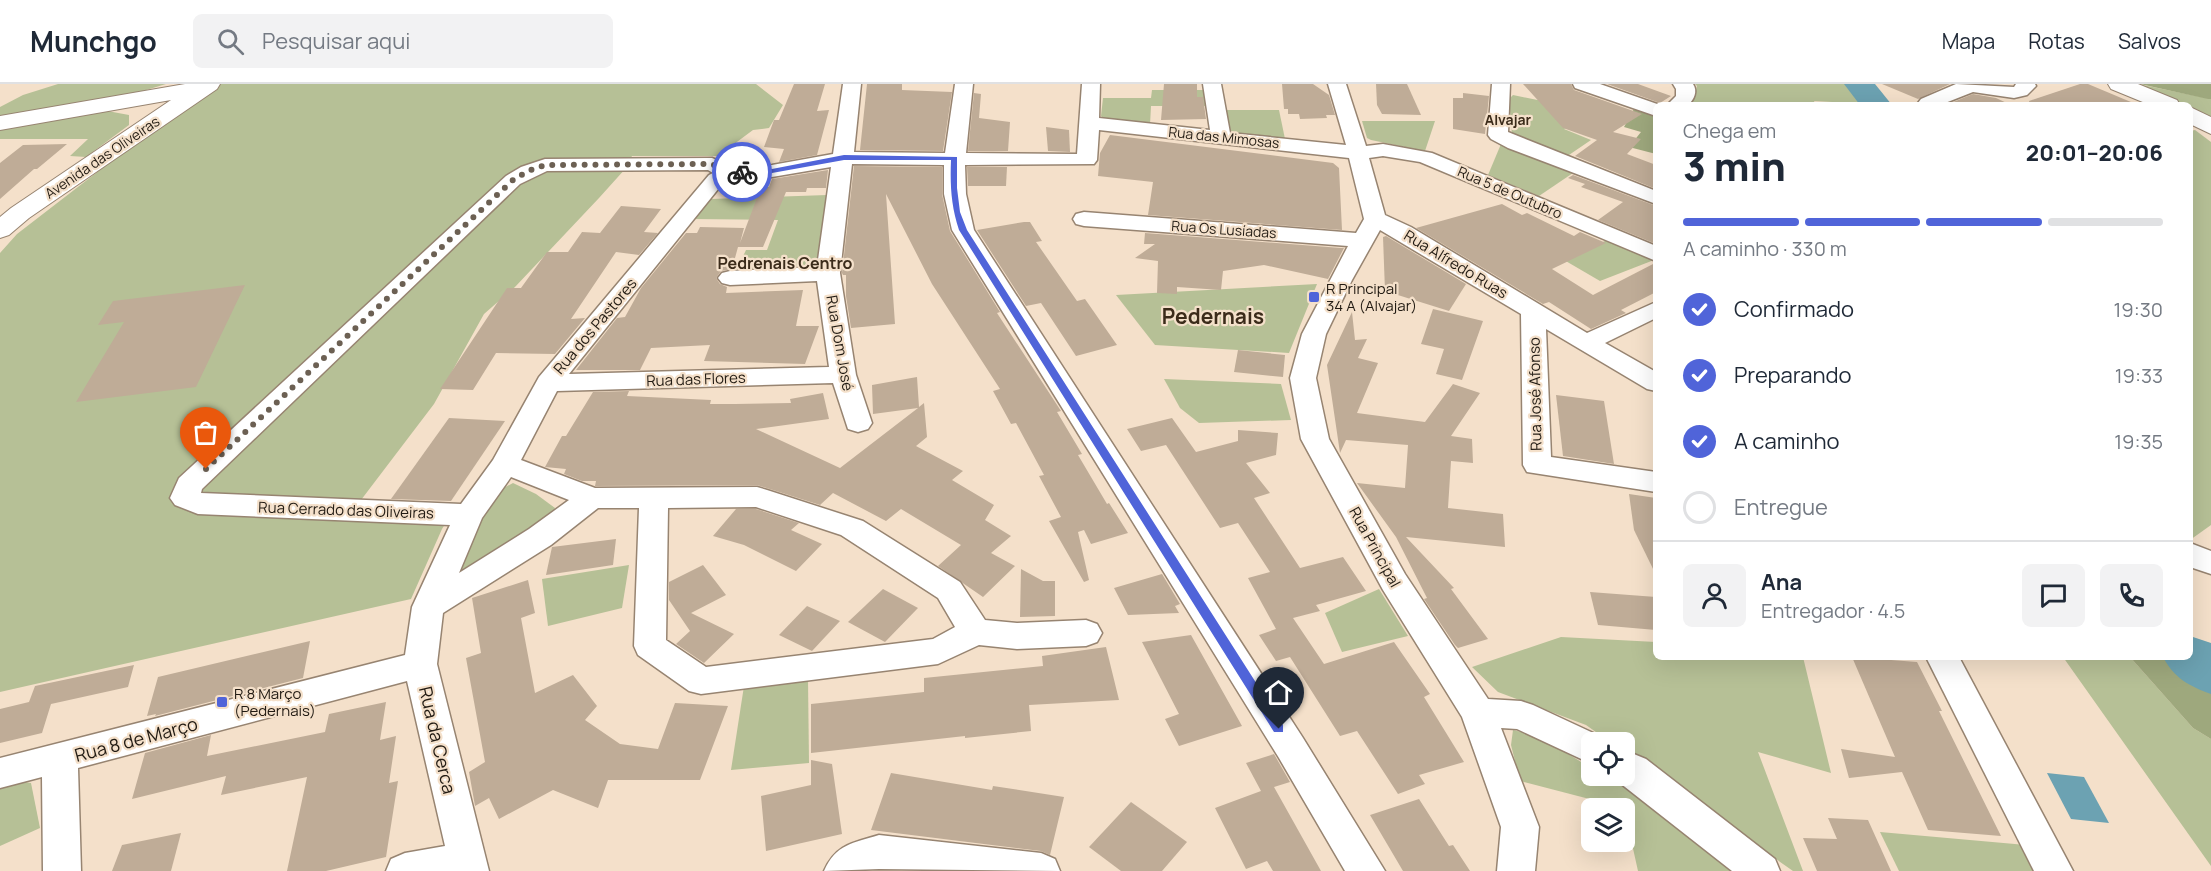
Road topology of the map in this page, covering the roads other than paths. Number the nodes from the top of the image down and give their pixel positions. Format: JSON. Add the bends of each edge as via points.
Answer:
{"nodes":[{"id":1,"x":852,"y":84,"type":"edge"},
{"id":2,"x":964,"y":84,"type":"edge"},
{"id":3,"x":1091,"y":84,"type":"edge"},
{"id":4,"x":1212,"y":84,"type":"edge"},
{"id":5,"x":1337,"y":84,"type":"edge"},
{"id":6,"x":1501,"y":84,"type":"edge"},
{"id":7,"x":1582,"y":84,"type":"edge"},
{"id":8,"x":1682,"y":84,"type":"edge"},
{"id":9,"x":2025,"y":84,"type":"edge"},
{"id":10,"x":2119,"y":84,"type":"edge"},
{"id":11,"x":1967,"y":85,"type":"edge"},
{"id":12,"x":207,"y":86,"type":"edge"},
{"id":13,"x":1680,"y":102,"type":"edge"},
{"id":14,"x":1930,"y":102,"type":"edge"},
{"id":15,"x":2162,"y":102,"type":"edge"},
{"id":16,"x":1653,"y":109,"type":"edge"},
{"id":17,"x":2193,"y":116,"type":"edge"},
{"id":18,"x":0,"y":123,"type":"edge"},
{"id":19,"x":1090,"y":123,"type":"junction"},
{"id":20,"x":2211,"y":128,"type":"edge"},
{"id":21,"x":1221,"y":137,"type":"junction"},
{"id":22,"x":1358,"y":153,"type":"junction"},
{"id":23,"x":844,"y":158,"type":"junction"},
{"id":24,"x":955,"y":158,"type":"junction"},
{"id":25,"x":729,"y":173,"type":"junction"},
{"id":26,"x":1653,"y":197,"type":"edge"},
{"id":27,"x":1084,"y":219,"type":"dead end"},
{"id":28,"x":0,"y":230,"type":"edge"},
{"id":29,"x":1369,"y":230,"type":"junction"},
{"id":30,"x":1653,"y":253,"type":"edge"},
{"id":31,"x":828,"y":273,"type":"junction"},
{"id":32,"x":730,"y":279,"type":"dead end"},
{"id":33,"x":1653,"y":310,"type":"edge"},
{"id":34,"x":1533,"y":312,"type":"junction"},
{"id":35,"x":1586,"y":343,"type":"junction"},
{"id":36,"x":843,"y":375,"type":"junction"},
{"id":37,"x":1653,"y":381,"type":"edge"},
{"id":38,"x":548,"y":382,"type":"junction"},
{"id":39,"x":858,"y":423,"type":"dead end"},
{"id":40,"x":505,"y":464,"type":"junction"},
{"id":41,"x":1653,"y":482,"type":"edge"},
{"id":42,"x":592,"y":498,"type":"junction"},
{"id":43,"x":654,"y":498,"type":"junction"},
{"id":44,"x":469,"y":515,"type":"junction"},
{"id":45,"x":2193,"y":555,"type":"edge"},
{"id":46,"x":2211,"y":563,"type":"edge"},
{"id":47,"x":428,"y":607,"type":"junction"},
{"id":48,"x":975,"y":632,"type":"junction"},
{"id":49,"x":1086,"y":633,"type":"dead end"},
{"id":50,"x":1944,"y":660,"type":"edge"},
{"id":51,"x":420,"y":664,"type":"junction"},
{"id":52,"x":1478,"y":713,"type":"junction"},
{"id":53,"x":1581,"y":744,"type":"edge"},
{"id":54,"x":60,"y":759,"type":"junction"},
{"id":55,"x":1635,"y":772,"type":"edge"},
{"id":56,"x":0,"y":773,"type":"edge"},
{"id":57,"x":468,"y":865,"type":"edge"},
{"id":58,"x":62,"y":871,"type":"edge"},
{"id":59,"x":405,"y":871,"type":"edge"},
{"id":60,"x":843,"y":871,"type":"edge"},
{"id":61,"x":1041,"y":871,"type":"edge"},
{"id":62,"x":1366,"y":871,"type":"edge"},
{"id":63,"x":1516,"y":871,"type":"edge"},
{"id":64,"x":1761,"y":871,"type":"edge"},
{"id":65,"x":2054,"y":871,"type":"edge"}],
"edges":[{"from":1,"to":23,"type":"street","name":"Rua Dom José"},
{"from":2,"to":24,"type":"street"},
{"from":3,"to":19,"type":"street"},
{"from":4,"to":21,"type":"street"},
{"from":5,"to":22,"type":"street"},
{"from":6,"to":26,"type":"street","via":[[1498,135]]},
{"from":7,"to":16,"type":"street"},
{"from":8,"to":13,"type":"street","via":[[1686,87]]},
{"from":9,"to":11,"type":"street","via":[[2022,91],[2012,92]]},
{"from":10,"to":15,"type":"street"},
{"from":11,"to":14,"type":"street"},
{"from":12,"to":18,"type":"street"},
{"from":12,"to":28,"type":"street","name":"Avenida das Oliveiras"},
{"from":17,"to":20,"type":"street"},
{"from":19,"to":21,"type":"street","name":"Rua das Mimosas"},
{"from":19,"to":24,"type":"street","via":[[1087,160]]},
{"from":21,"to":22,"type":"street","name":"Rua das Mimosas"},
{"from":22,"to":29,"type":"street"},
{"from":22,"to":30,"type":"street","name":"Rua 5 de Outubro","via":[[1383,150],[1425,157]]},
{"from":23,"to":24,"type":"street"},
{"from":23,"to":25,"type":"street","via":[[772,171]]},
{"from":23,"to":31,"type":"street","name":"Rua Dom José"},
{"from":24,"to":62,"type":"street","via":[[953,188],[963,230]]},
{"from":25,"to":38,"type":"street","name":"Rua dos Pastores","via":[[716,179]]},
{"from":25,"to":44,"type":"street","name":"Rua Cerrado das Oliveiras","via":[[712,164],[545,165],[528,171],[513,180],[189,485],[185,498],[198,504]]},
{"from":27,"to":29,"type":"street","name":"Rua Os Lusíadas"},
{"from":29,"to":34,"type":"street","name":"Rua Alfredo Ruas","via":[[1403,232]]},
{"from":29,"to":52,"type":"street","name":"Rua Principal","via":[[1340,280],[1311,345],[1303,378],[1315,439],[1394,582]]},
{"from":31,"to":32,"type":"street"},
{"from":31,"to":36,"type":"street","name":"Rua Dom José"},
{"from":33,"to":35,"type":"street"},
{"from":34,"to":35,"type":"street","name":"Rua Alfredo Ruas"},
{"from":34,"to":41,"type":"street","name":"Rua José Afonso","via":[[1537,465]]},
{"from":35,"to":37,"type":"street","name":"Rua Alfredo Ruas"},
{"from":36,"to":38,"type":"street","name":"Rua das Flores"},
{"from":36,"to":39,"type":"street","name":"Rua Dom José"},
{"from":38,"to":40,"type":"street","name":"Rua dos Pastores"},
{"from":40,"to":42,"type":"street"},
{"from":40,"to":44,"type":"street","name":"Rua da Cerca"},
{"from":42,"to":43,"type":"street"},
{"from":42,"to":47,"type":"street","via":[[540,537]]},
{"from":43,"to":48,"type":"street","via":[[757,497],[852,528],[949,590]]},
{"from":43,"to":48,"type":"street","via":[[650,646],[700,681],[938,651]]},
{"from":44,"to":47,"type":"street","name":"Rua da Cerca"},
{"from":45,"to":46,"type":"street"},
{"from":47,"to":51,"type":"street","name":"Rua da Cerca"},
{"from":48,"to":49,"type":"street","via":[[1017,636]]},
{"from":50,"to":65,"type":"street"},
{"from":51,"to":54,"type":"street","name":"Rua 8 de Março"},
{"from":51,"to":57,"type":"street","name":"Rua da Cerca"},
{"from":52,"to":53,"type":"street","via":[[1521,716]]},
{"from":52,"to":63,"type":"street","name":"Rua Principal","via":[[1520,827]]},
{"from":54,"to":56,"type":"street","name":"Rua 8 de Março"},
{"from":54,"to":58,"type":"street","name":"Rua 8 de Março"},
{"from":55,"to":64,"type":"street"},
{"from":57,"to":59,"type":"street"},
{"from":60,"to":61,"type":"street","via":[[852,861],[879,852]]}]}
